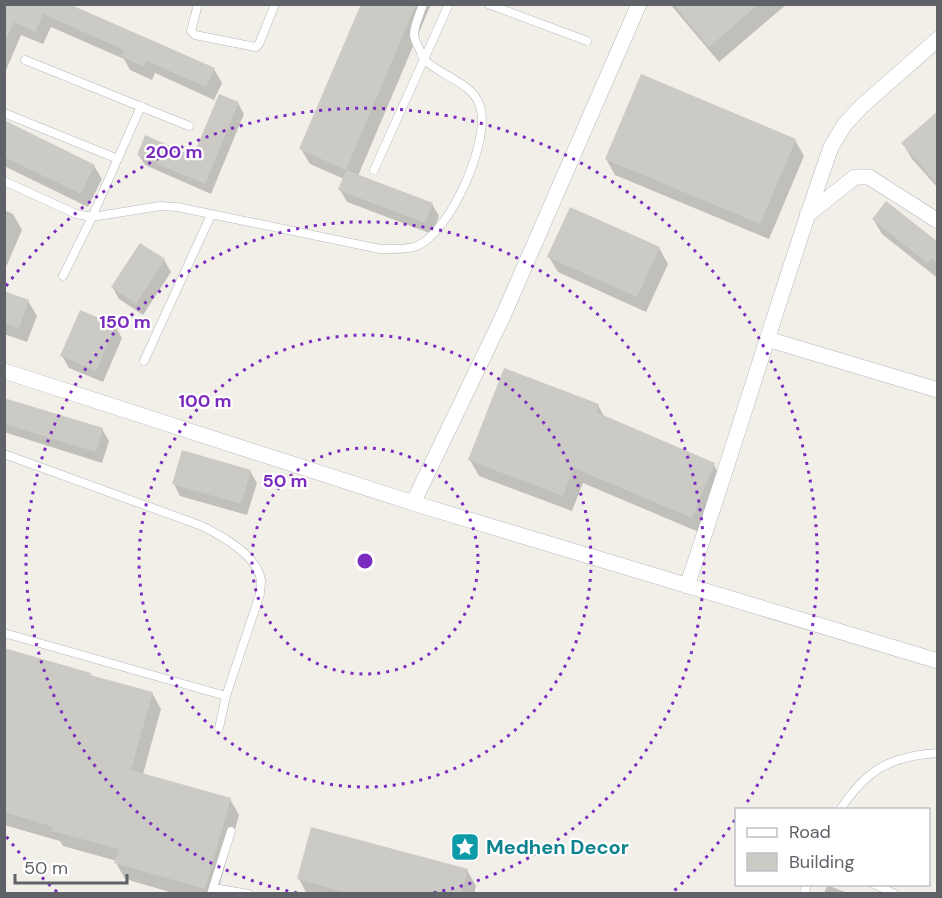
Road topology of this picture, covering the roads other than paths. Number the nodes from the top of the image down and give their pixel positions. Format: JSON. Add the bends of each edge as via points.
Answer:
{"nodes":[{"id":1,"x":198,"y":4,"type":"edge"},
{"id":2,"x":276,"y":4,"type":"edge"},
{"id":3,"x":423,"y":4,"type":"edge"},
{"id":4,"x":449,"y":4,"type":"edge"},
{"id":5,"x":489,"y":4,"type":"edge"},
{"id":6,"x":639,"y":4,"type":"edge"},
{"id":7,"x":938,"y":39,"type":"edge"},
{"id":8,"x":587,"y":41,"type":"dead end"},
{"id":9,"x":424,"y":59,"type":"junction"},
{"id":10,"x":25,"y":60,"type":"dead end"},
{"id":11,"x":141,"y":106,"type":"junction"},
{"id":12,"x":4,"y":113,"type":"edge"},
{"id":13,"x":189,"y":126,"type":"dead end"},
{"id":14,"x":118,"y":159,"type":"junction"},
{"id":15,"x":374,"y":170,"type":"dead end"},
{"id":16,"x":4,"y":181,"type":"edge"},
{"id":17,"x":211,"y":215,"type":"junction"},
{"id":18,"x":807,"y":215,"type":"junction"},
{"id":19,"x":92,"y":217,"type":"junction"},
{"id":20,"x":938,"y":221,"type":"edge"},
{"id":21,"x":63,"y":276,"type":"dead end"},
{"id":22,"x":767,"y":339,"type":"junction"},
{"id":23,"x":144,"y":361,"type":"dead end"},
{"id":24,"x":4,"y":371,"type":"edge"},
{"id":25,"x":938,"y":390,"type":"edge"},
{"id":26,"x":4,"y":454,"type":"edge"},
{"id":27,"x":412,"y":503,"type":"junction"},
{"id":28,"x":687,"y":586,"type":"junction"},
{"id":29,"x":4,"y":633,"type":"edge"},
{"id":30,"x":938,"y":661,"type":"edge"},
{"id":31,"x":226,"y":696,"type":"junction"},
{"id":32,"x":219,"y":728,"type":"dead end"},
{"id":33,"x":938,"y":753,"type":"edge"},
{"id":34,"x":841,"y":808,"type":"edge"},
{"id":35,"x":231,"y":831,"type":"dead end"},
{"id":36,"x":876,"y":886,"type":"edge"},
{"id":37,"x":212,"y":891,"type":"edge"},
{"id":38,"x":249,"y":894,"type":"edge"},
{"id":39,"x":895,"y":894,"type":"edge"}],
"edges":[{"from":1,"to":2,"type":"lane","via":[[191,27],[195,35],[256,47]]},
{"from":3,"to":9,"type":"lane","via":[[414,36]]},
{"from":4,"to":9,"type":"lane"},
{"from":5,"to":8,"type":"lane"},
{"from":6,"to":27,"type":"street","via":[[503,316]]},
{"from":7,"to":18,"type":"street","via":[[844,124],[831,147]]},
{"from":9,"to":15,"type":"lane"},
{"from":9,"to":17,"type":"lane","via":[[472,92],[483,117],[468,177],[431,237],[416,246],[380,249]]},
{"from":10,"to":11,"type":"lane"},
{"from":11,"to":13,"type":"lane"},
{"from":11,"to":14,"type":"lane"},
{"from":12,"to":14,"type":"lane"},
{"from":14,"to":19,"type":"lane"},
{"from":16,"to":19,"type":"lane","via":[[75,214]]},
{"from":17,"to":19,"type":"lane","via":[[160,206]]},
{"from":17,"to":23,"type":"lane"},
{"from":18,"to":20,"type":"street","via":[[855,177],[869,177]]},
{"from":18,"to":22,"type":"street"},
{"from":19,"to":21,"type":"lane"},
{"from":22,"to":25,"type":"street"},
{"from":22,"to":28,"type":"street"},
{"from":24,"to":27,"type":"street"},
{"from":26,"to":31,"type":"lane","via":[[202,526],[244,553],[257,568],[260,594]]},
{"from":27,"to":28,"type":"street"},
{"from":28,"to":30,"type":"street"},
{"from":29,"to":31,"type":"lane"},
{"from":31,"to":32,"type":"lane"},
{"from":33,"to":34,"type":"lane","via":[[894,760],[869,774]]},
{"from":35,"to":37,"type":"lane"},
{"from":36,"to":39,"type":"lane"},
{"from":37,"to":38,"type":"lane"}]}
